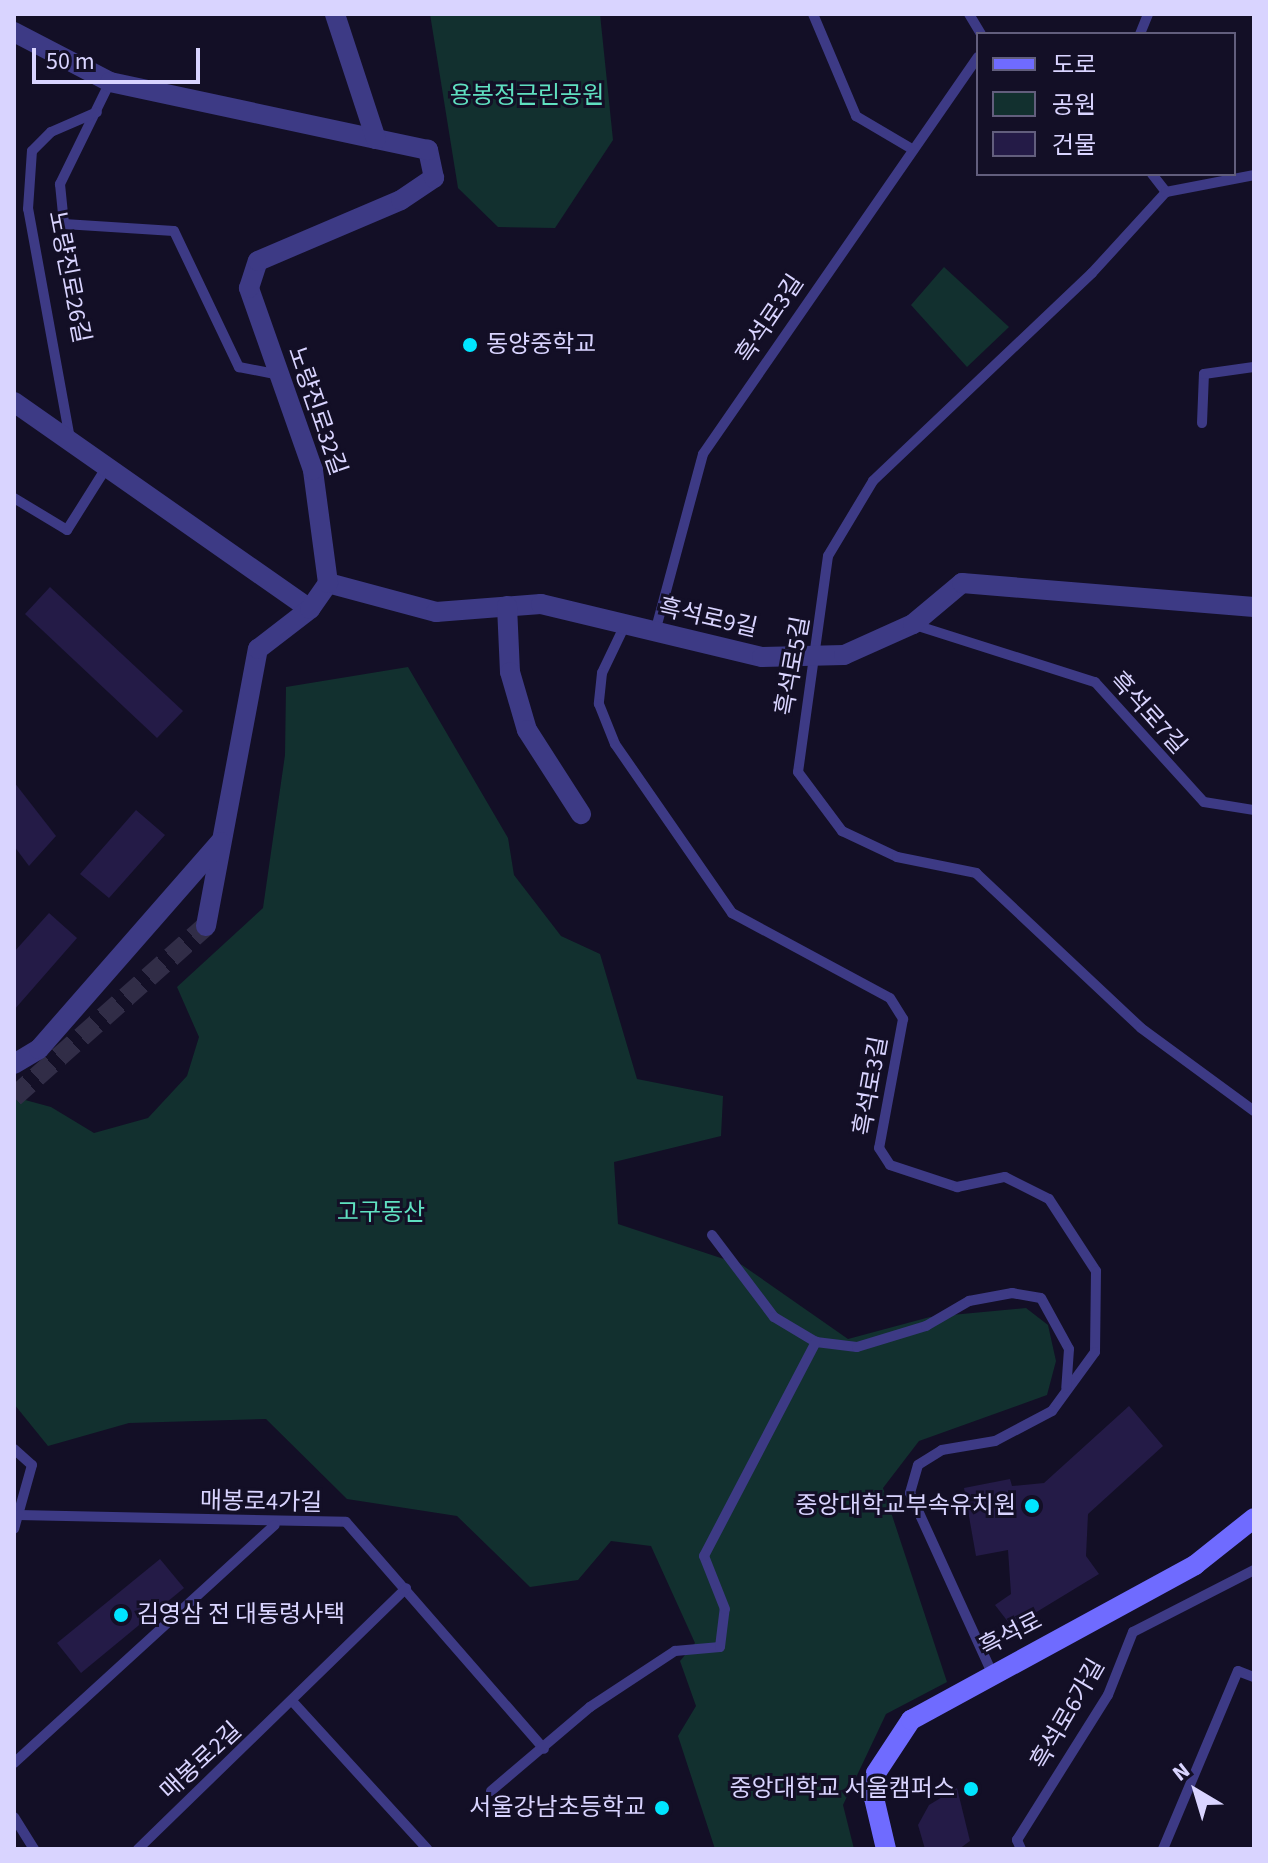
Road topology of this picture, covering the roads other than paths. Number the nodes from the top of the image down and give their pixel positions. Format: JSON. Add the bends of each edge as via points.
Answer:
{"nodes":[{"id":1,"x":335,"y":14,"type":"edge"},
{"id":2,"x":813,"y":14,"type":"edge"},
{"id":3,"x":969,"y":14,"type":"edge"},
{"id":4,"x":14,"y":32,"type":"edge"},
{"id":5,"x":980,"y":32,"type":"edge"},
{"id":6,"x":976,"y":60,"type":"edge"},
{"id":7,"x":110,"y":82,"type":"junction"},
{"id":8,"x":97,"y":112,"type":"junction"},
{"id":9,"x":376,"y":139,"type":"junction"},
{"id":10,"x":912,"y":149,"type":"junction"},
{"id":11,"x":1254,"y":175,"type":"edge"},
{"id":12,"x":1154,"y":176,"type":"edge"},
{"id":13,"x":1166,"y":192,"type":"junction"},
{"id":14,"x":1254,"y":367,"type":"edge"},
{"id":15,"x":276,"y":374,"type":"junction"},
{"id":16,"x":14,"y":402,"type":"edge"},
{"id":17,"x":1202,"y":423,"type":"dead end"},
{"id":18,"x":70,"y":443,"type":"junction"},
{"id":19,"x":106,"y":468,"type":"junction"},
{"id":20,"x":14,"y":498,"type":"edge"},
{"id":21,"x":328,"y":583,"type":"junction"},
{"id":22,"x":507,"y":606,"type":"junction"},
{"id":23,"x":1254,"y":607,"type":"edge"},
{"id":24,"x":310,"y":609,"type":"junction"},
{"id":25,"x":913,"y":624,"type":"junction"},
{"id":26,"x":624,"y":627,"type":"junction"},
{"id":27,"x":655,"y":632,"type":"junction"},
{"id":28,"x":818,"y":655,"type":"junction"},
{"id":29,"x":1254,"y":810,"type":"edge"},
{"id":30,"x":581,"y":814,"type":"dead end"},
{"id":31,"x":222,"y":840,"type":"junction"},
{"id":32,"x":206,"y":926,"type":"tunnel mouth"},
{"id":33,"x":14,"y":1064,"type":"edge"},
{"id":34,"x":1254,"y":1111,"type":"edge"},
{"id":35,"x":712,"y":1235,"type":"dead end"},
{"id":36,"x":816,"y":1342,"type":"junction"},
{"id":37,"x":1066,"y":1391,"type":"junction"},
{"id":38,"x":14,"y":1449,"type":"edge"},
{"id":39,"x":18,"y":1515,"type":"junction"},
{"id":40,"x":1254,"y":1518,"type":"edge"},
{"id":41,"x":275,"y":1525,"type":"junction"},
{"id":42,"x":14,"y":1529,"type":"edge"},
{"id":43,"x":1254,"y":1570,"type":"edge"},
{"id":44,"x":406,"y":1588,"type":"junction"},
{"id":45,"x":992,"y":1673,"type":"junction"},
{"id":46,"x":1254,"y":1677,"type":"edge"},
{"id":47,"x":293,"y":1702,"type":"junction"},
{"id":48,"x":544,"y":1749,"type":"junction"},
{"id":49,"x":14,"y":1763,"type":"edge"},
{"id":50,"x":491,"y":1791,"type":"dead end"},
{"id":51,"x":14,"y":1817,"type":"edge"},
{"id":52,"x":34,"y":1849,"type":"edge"},
{"id":53,"x":138,"y":1849,"type":"edge"},
{"id":54,"x":427,"y":1849,"type":"edge"},
{"id":55,"x":886,"y":1849,"type":"edge"},
{"id":56,"x":1021,"y":1849,"type":"edge"},
{"id":57,"x":1163,"y":1849,"type":"edge"}],
"edges":[{"from":1,"to":9,"type":"street"},
{"from":2,"to":10,"type":"lane","via":[[856,116]]},
{"from":3,"to":5,"type":"lane"},
{"from":4,"to":7,"type":"street"},
{"from":6,"to":10,"type":"lane","name":"흑석로3길"},
{"from":7,"to":8,"type":"lane"},
{"from":7,"to":9,"type":"street"},
{"from":8,"to":15,"type":"lane","via":[[60,184],[64,224],[174,231],[239,367]]},
{"from":8,"to":18,"type":"lane","name":"노량진로26길","via":[[51,132],[32,151],[28,209]]},
{"from":9,"to":15,"type":"street","name":"노량진로32길","via":[[428,150],[434,178],[401,200],[258,261],[249,288]]},
{"from":10,"to":27,"type":"lane","name":"흑석로3길","via":[[703,454]]},
{"from":11,"to":13,"type":"lane"},
{"from":12,"to":13,"type":"lane"},
{"from":13,"to":28,"type":"lane","name":"흑석로5길","via":[[1092,273],[873,481],[828,556]]},
{"from":14,"to":17,"type":"lane","via":[[1204,374]]},
{"from":15,"to":21,"type":"street","name":"노량진로32길","via":[[313,470]]},
{"from":16,"to":18,"type":"street"},
{"from":18,"to":19,"type":"street"},
{"from":19,"to":20,"type":"lane","via":[[67,530]]},
{"from":19,"to":24,"type":"street"},
{"from":21,"to":22,"type":"street","name":"흑석로9길","via":[[436,612]]},
{"from":21,"to":24,"type":"street"},
{"from":22,"to":26,"type":"street","name":"흑석로9길","via":[[541,604]]},
{"from":22,"to":30,"type":"street","via":[[510,672],[527,730]]},
{"from":23,"to":25,"type":"street","name":"흑석로9길","via":[[962,583]]},
{"from":24,"to":31,"type":"street","via":[[258,649]]},
{"from":25,"to":28,"type":"street","name":"흑석로9길","via":[[844,655]]},
{"from":25,"to":29,"type":"lane","name":"흑석로7길","via":[[1095,682],[1204,802]]},
{"from":26,"to":27,"type":"street","name":"흑석로9길"},
{"from":26,"to":37,"type":"lane","name":"흑석로3길","via":[[602,673],[599,704],[615,744],[732,913],[890,998],[903,1019],[879,1148],[890,1165],[957,1187],[1005,1177],[1049,1199],[1070,1225],[1096,1271],[1097,1298],[1095,1352]]},
{"from":27,"to":28,"type":"street","name":"흑석로9길","via":[[762,657]]},
{"from":28,"to":34,"type":"lane","name":"흑석로5길","via":[[807,673],[798,772],[842,831],[897,857],[976,873],[1141,1028]]},
{"from":31,"to":32,"type":"street"},
{"from":31,"to":33,"type":"street","via":[[39,1049]]},
{"from":35,"to":36,"type":"lane","via":[[774,1317]]},
{"from":36,"to":37,"type":"lane","via":[[857,1347],[926,1326],[969,1301],[1012,1293],[1041,1298],[1069,1349]]},
{"from":36,"to":48,"type":"lane","via":[[704,1556],[725,1609],[720,1647],[675,1651],[590,1707]]},
{"from":37,"to":45,"type":"lane","name":"흑석로3길","via":[[1052,1411],[995,1441],[942,1450],[918,1465],[910,1493]]},
{"from":38,"to":39,"type":"lane","via":[[32,1465]]},
{"from":39,"to":41,"type":"lane","name":"매봉로4가길"},
{"from":39,"to":42,"type":"lane"},
{"from":40,"to":45,"type":"street","name":"흑석로","via":[[1195,1565]]},
{"from":41,"to":44,"type":"lane","name":"매봉로4가길","via":[[346,1522]]},
{"from":41,"to":49,"type":"lane"},
{"from":43,"to":56,"type":"lane","name":"흑석로6가길","via":[[1133,1632],[1108,1695],[1017,1840]]},
{"from":44,"to":47,"type":"lane","name":"매봉로2길"},
{"from":44,"to":48,"type":"lane","name":"매봉로4가길"},
{"from":45,"to":55,"type":"street","name":"흑석로","via":[[911,1720],[884,1751],[874,1798]]},
{"from":46,"to":57,"type":"lane","via":[[1238,1671]]},
{"from":47,"to":53,"type":"lane","name":"매봉로2길"},
{"from":47,"to":54,"type":"lane"},
{"from":48,"to":50,"type":"lane"},
{"from":51,"to":52,"type":"lane"}]}
